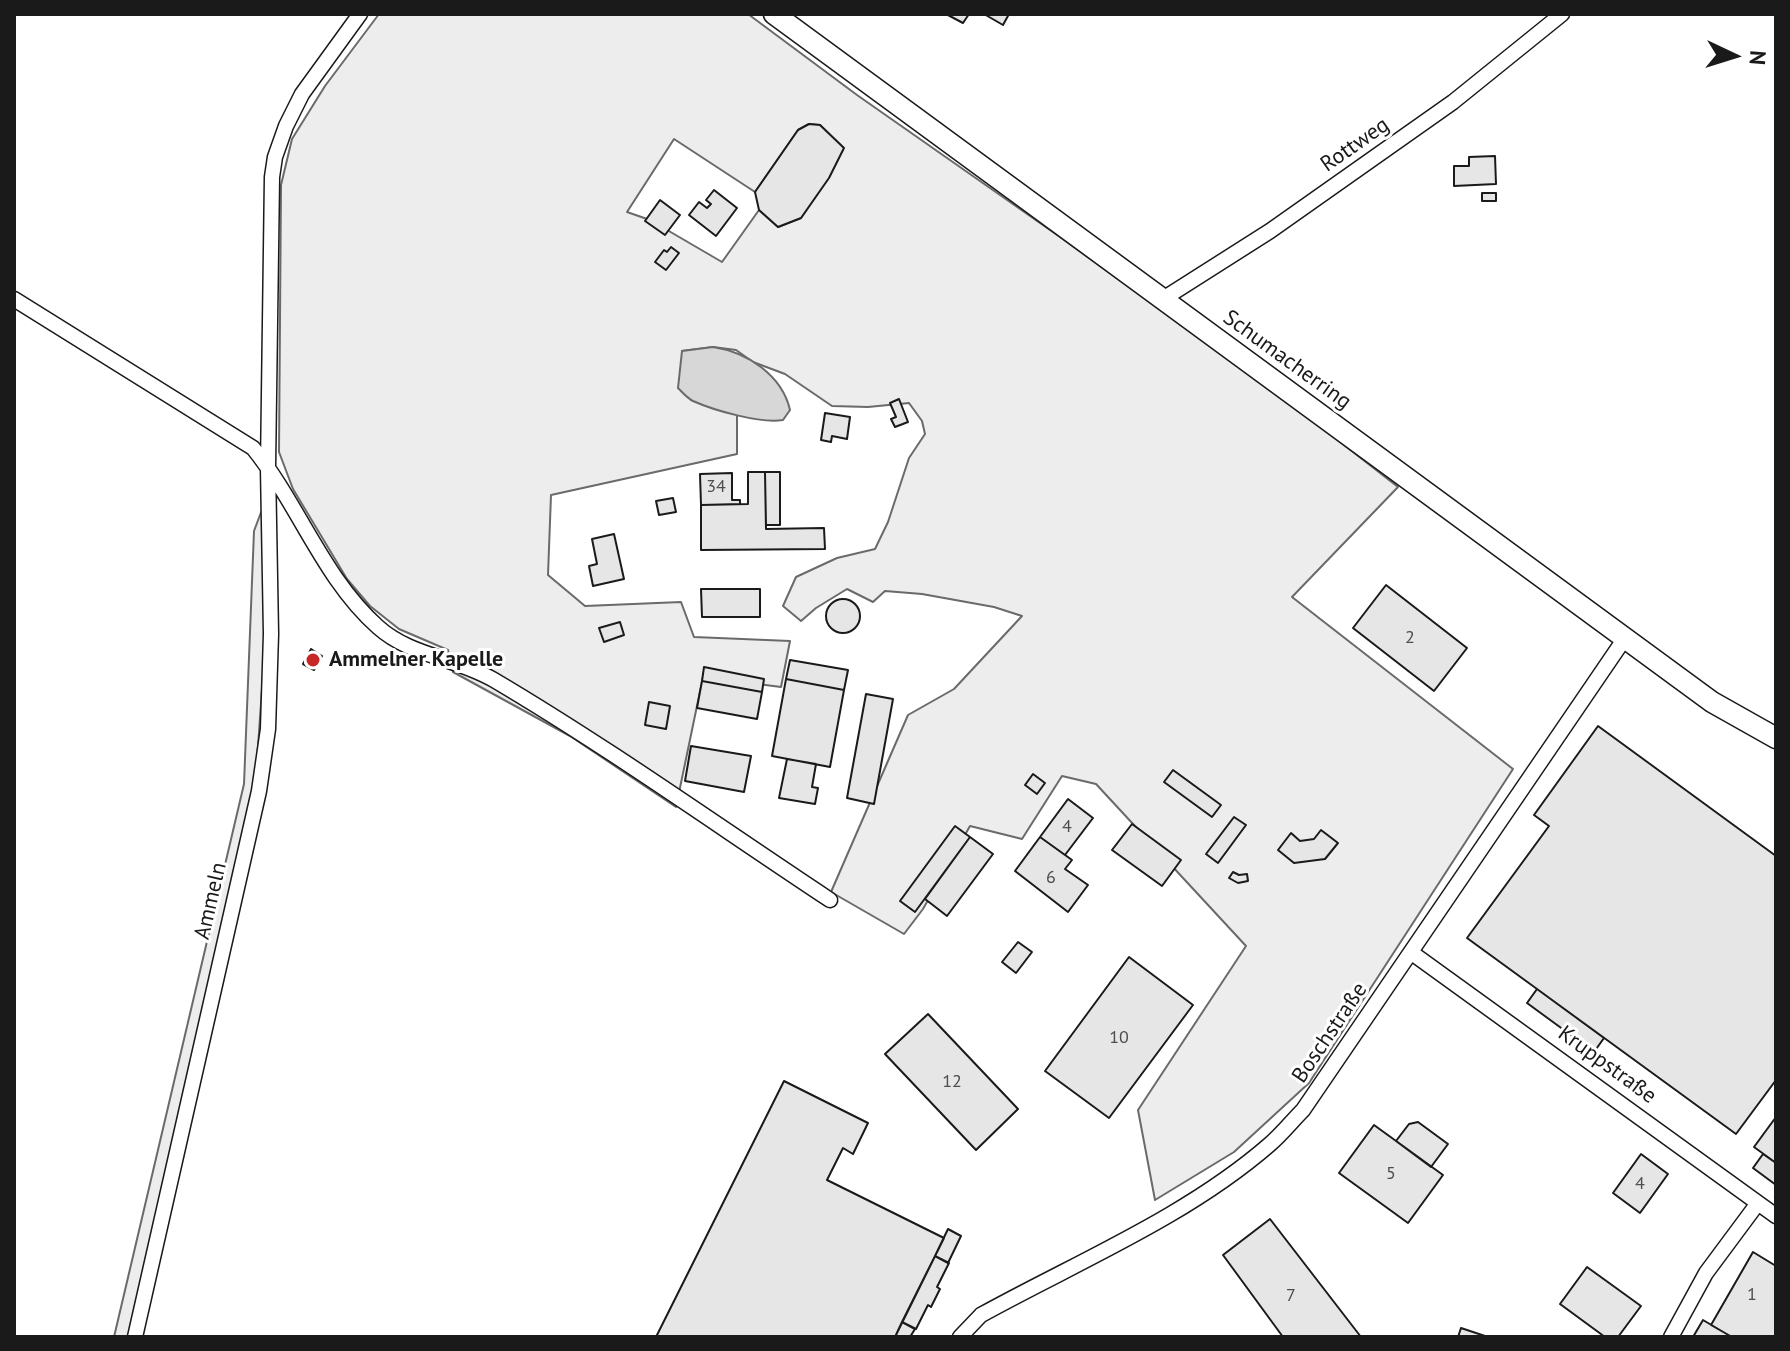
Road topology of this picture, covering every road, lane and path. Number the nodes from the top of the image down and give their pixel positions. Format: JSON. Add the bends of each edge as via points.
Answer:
{"nodes":[{"id":1,"x":360,"y":14,"type":"edge"},
{"id":2,"x":774,"y":14,"type":"edge"},
{"id":3,"x":1562,"y":14,"type":"edge"},
{"id":4,"x":14,"y":299,"type":"edge"},
{"id":5,"x":1163,"y":299,"type":"junction"},
{"id":6,"x":268,"y":467,"type":"junction"},
{"id":7,"x":1625,"y":638,"type":"junction"},
{"id":8,"x":1776,"y":738,"type":"edge"},
{"id":9,"x":830,"y":900,"type":"dead end"},
{"id":10,"x":1412,"y":953,"type":"junction"},
{"id":11,"x":1758,"y":1203,"type":"junction"},
{"id":12,"x":1776,"y":1216,"type":"edge"},
{"id":13,"x":135,"y":1337,"type":"edge"},
{"id":14,"x":960,"y":1337,"type":"edge"},
{"id":15,"x":1671,"y":1337,"type":"edge"}],
"edges":[{"from":1,"to":6,"type":"street","name":"Ammeln","via":[[302,94],[275,157]]},
{"from":2,"to":5,"type":"main road","name":"Schumacherring"},
{"from":3,"to":5,"type":"street","name":"Rottweg","via":[[1453,102]]},
{"from":4,"to":6,"type":"street","via":[[253,448]]},
{"from":5,"to":7,"type":"main road","name":"Schumacherring"},
{"from":6,"to":9,"type":"street","via":[[338,584],[379,629],[491,678]]},
{"from":6,"to":13,"type":"street","name":"Ammeln","via":[[271,634],[268,729],[259,791]]},
{"from":7,"to":8,"type":"main road","name":"Schumacherring","via":[[1712,702]]},
{"from":7,"to":10,"type":"street","name":"Boschstraße"},
{"from":10,"to":11,"type":"street","name":"Kruppstraße"},
{"from":10,"to":14,"type":"street","name":"Boschstraße","via":[[1303,1110],[1270,1144],[1157,1222],[981,1315]]},
{"from":11,"to":12,"type":"street","name":"Kruppstraße"},
{"from":11,"to":15,"type":"street","via":[[1706,1273]]}]}
